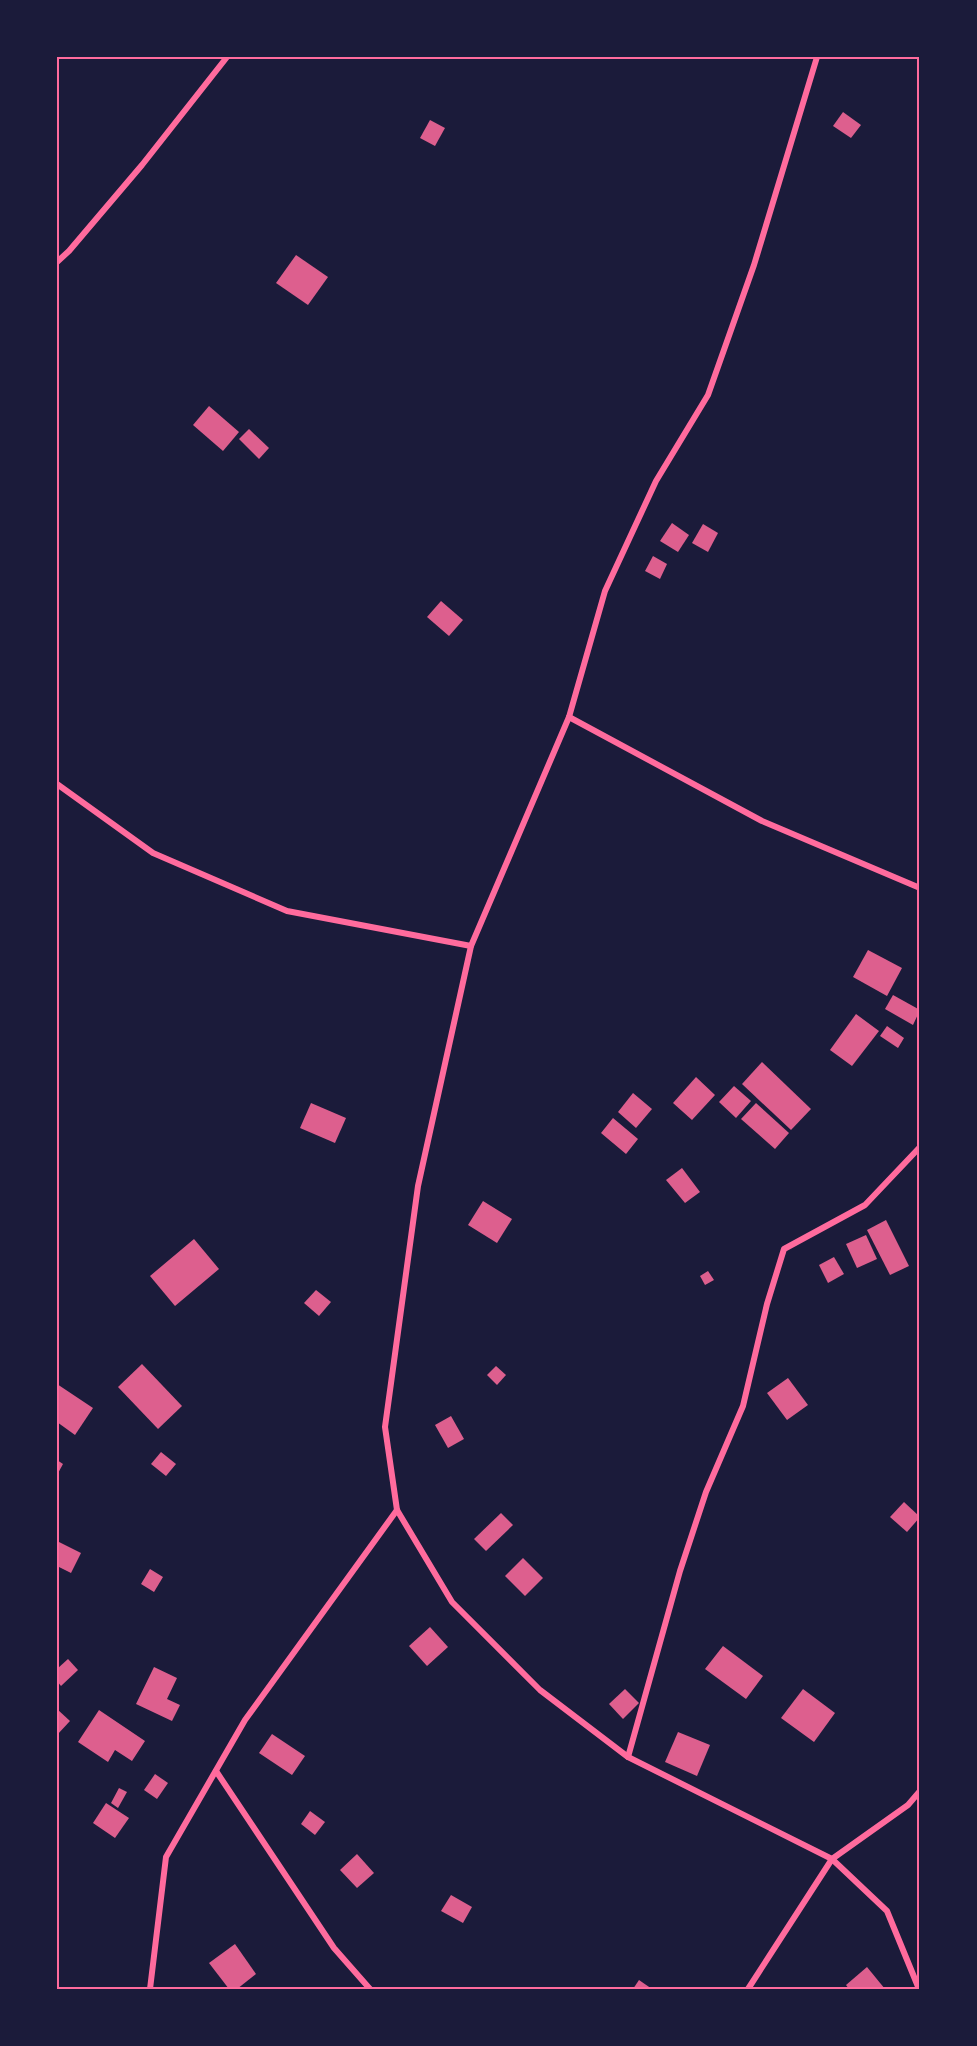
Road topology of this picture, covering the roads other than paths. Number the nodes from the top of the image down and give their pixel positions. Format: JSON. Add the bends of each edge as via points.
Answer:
{"nodes":[{"id":1,"x":227,"y":57,"type":"edge"},
{"id":2,"x":817,"y":57,"type":"edge"},
{"id":3,"x":57,"y":262,"type":"edge"},
{"id":4,"x":569,"y":717,"type":"junction"},
{"id":5,"x":57,"y":784,"type":"edge"},
{"id":6,"x":920,"y":888,"type":"edge"},
{"id":7,"x":471,"y":946,"type":"junction"},
{"id":8,"x":920,"y":1147,"type":"edge"},
{"id":9,"x":397,"y":1510,"type":"junction"},
{"id":10,"x":628,"y":1757,"type":"junction"},
{"id":11,"x":216,"y":1771,"type":"junction"},
{"id":12,"x":920,"y":1791,"type":"edge"},
{"id":13,"x":832,"y":1859,"type":"junction"},
{"id":14,"x":150,"y":1989,"type":"edge"},
{"id":15,"x":370,"y":1989,"type":"edge"},
{"id":16,"x":748,"y":1989,"type":"edge"},
{"id":17,"x":919,"y":1989,"type":"edge"}],
"edges":[{"from":1,"to":3,"type":"street","via":[[142,165]]},
{"from":2,"to":4,"type":"street","via":[[754,265],[708,395],[656,481],[605,591]]},
{"from":4,"to":6,"type":"street","via":[[762,821]]},
{"from":4,"to":7,"type":"street"},
{"from":5,"to":7,"type":"street","via":[[153,853],[287,911]]},
{"from":7,"to":9,"type":"street","via":[[418,1186],[385,1427]]},
{"from":8,"to":10,"type":"street","via":[[865,1205],[784,1250],[742,1406],[687,1548]]},
{"from":9,"to":10,"type":"street","via":[[452,1602],[540,1690]]},
{"from":9,"to":11,"type":"street","via":[[245,1720]]},
{"from":10,"to":13,"type":"street"},
{"from":11,"to":14,"type":"street","via":[[166,1857]]},
{"from":11,"to":15,"type":"street","via":[[334,1948]]},
{"from":12,"to":13,"type":"street","via":[[908,1805]]},
{"from":13,"to":16,"type":"street"},
{"from":13,"to":17,"type":"street","via":[[887,1911]]}]}
